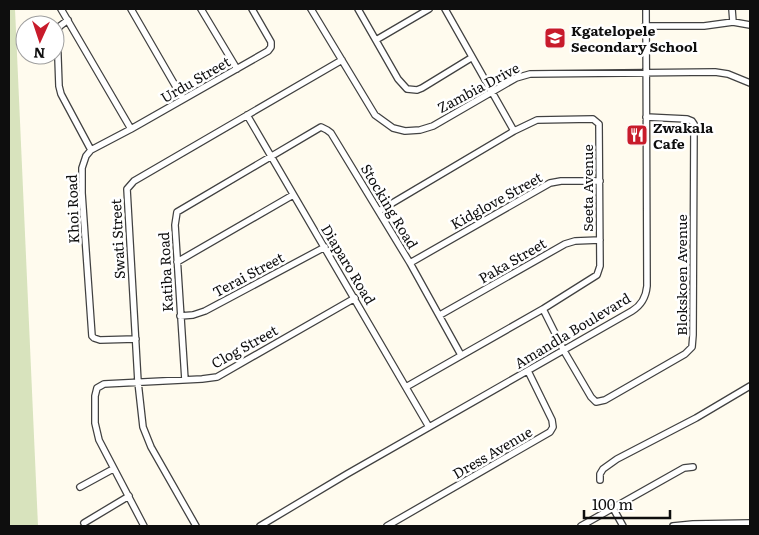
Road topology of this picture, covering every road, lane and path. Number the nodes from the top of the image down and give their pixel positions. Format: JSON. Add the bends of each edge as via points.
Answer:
{"nodes":[{"id":1,"x":61,"y":9,"type":"edge"},
{"id":2,"x":130,"y":9,"type":"edge"},
{"id":3,"x":201,"y":9,"type":"edge"},
{"id":4,"x":252,"y":9,"type":"edge"},
{"id":5,"x":311,"y":9,"type":"edge"},
{"id":6,"x":358,"y":9,"type":"edge"},
{"id":7,"x":430,"y":9,"type":"edge"},
{"id":8,"x":444,"y":9,"type":"edge"},
{"id":9,"x":646,"y":9,"type":"edge"},
{"id":10,"x":732,"y":9,"type":"edge"},
{"id":11,"x":68,"y":20,"type":"junction"},
{"id":12,"x":733,"y":22,"type":"junction"},
{"id":13,"x":750,"y":25,"type":"edge"},
{"id":14,"x":646,"y":26,"type":"junction"},
{"id":15,"x":376,"y":40,"type":"junction"},
{"id":16,"x":471,"y":58,"type":"junction"},
{"id":17,"x":342,"y":60,"type":"junction"},
{"id":18,"x":237,"y":69,"type":"junction"},
{"id":19,"x":645,"y":72,"type":"junction"},
{"id":20,"x":750,"y":83,"type":"edge"},
{"id":21,"x":491,"y":92,"type":"junction"},
{"id":22,"x":183,"y":100,"type":"junction"},
{"id":23,"x":247,"y":115,"type":"junction"},
{"id":24,"x":646,"y":117,"type":"junction"},
{"id":25,"x":131,"y":129,"type":"junction"},
{"id":26,"x":514,"y":131,"type":"junction"},
{"id":27,"x":91,"y":150,"type":"junction"},
{"id":28,"x":270,"y":156,"type":"junction"},
{"id":29,"x":600,"y":182,"type":"junction"},
{"id":30,"x":293,"y":195,"type":"junction"},
{"id":31,"x":379,"y":211,"type":"junction"},
{"id":32,"x":600,"y":240,"type":"junction"},
{"id":33,"x":325,"y":246,"type":"junction"},
{"id":34,"x":177,"y":262,"type":"junction"},
{"id":35,"x":410,"y":263,"type":"junction"},
{"id":36,"x":355,"y":298,"type":"junction"},
{"id":37,"x":543,"y":309,"type":"junction"},
{"id":38,"x":440,"y":315,"type":"junction"},
{"id":39,"x":180,"y":316,"type":"junction"},
{"id":40,"x":136,"y":340,"type":"junction"},
{"id":41,"x":564,"y":351,"type":"junction"},
{"id":42,"x":462,"y":355,"type":"junction"},
{"id":43,"x":528,"y":371,"type":"junction"},
{"id":44,"x":185,"y":380,"type":"junction"},
{"id":45,"x":138,"y":382,"type":"junction"},
{"id":46,"x":750,"y":386,"type":"edge"},
{"id":47,"x":406,"y":387,"type":"junction"},
{"id":48,"x":429,"y":427,"type":"junction"},
{"id":49,"x":694,"y":467,"type":"dead end"},
{"id":50,"x":113,"y":469,"type":"junction"},
{"id":51,"x":600,"y":480,"type":"dead end"},
{"id":52,"x":80,"y":487,"type":"dead end"},
{"id":53,"x":129,"y":496,"type":"junction"},
{"id":54,"x":613,"y":508,"type":"junction"},
{"id":55,"x":84,"y":523,"type":"dead end"},
{"id":56,"x":750,"y":523,"type":"edge"},
{"id":57,"x":144,"y":526,"type":"edge"},
{"id":58,"x":196,"y":526,"type":"edge"},
{"id":59,"x":260,"y":526,"type":"edge"},
{"id":60,"x":387,"y":526,"type":"edge"},
{"id":61,"x":581,"y":526,"type":"edge"},
{"id":62,"x":623,"y":526,"type":"edge"},
{"id":63,"x":672,"y":526,"type":"edge"}],
"edges":[{"from":1,"to":11,"type":"street"},
{"from":2,"to":22,"type":"street"},
{"from":3,"to":18,"type":"street"},
{"from":4,"to":18,"type":"street","name":"Urdu Street","via":[[272,45],[268,51]]},
{"from":5,"to":17,"type":"street","name":"Zambia Drive"},
{"from":6,"to":15,"type":"street"},
{"from":7,"to":15,"type":"street"},
{"from":8,"to":16,"type":"street"},
{"from":9,"to":14,"type":"street","name":"Amandla Boulevard"},
{"from":10,"to":12,"type":"street"},
{"from":11,"to":25,"type":"street"},
{"from":11,"to":27,"type":"street","via":[[57,30],[59,86],[63,100]]},
{"from":12,"to":13,"type":"street"},
{"from":12,"to":14,"type":"street","via":[[710,26]]},
{"from":14,"to":19,"type":"street","name":"Amandla Boulevard"},
{"from":15,"to":16,"type":"street","via":[[398,79],[411,90],[422,88]]},
{"from":16,"to":21,"type":"street"},
{"from":17,"to":21,"type":"street","name":"Zambia Drive","via":[[375,116],[393,128],[405,131],[433,126]]},
{"from":17,"to":23,"type":"street","name":"Swati Street"},
{"from":18,"to":22,"type":"street","name":"Urdu Street"},
{"from":19,"to":20,"type":"street","name":"Zambia Drive","via":[[720,72]]},
{"from":19,"to":21,"type":"street","name":"Zambia Drive","via":[[530,74]]},
{"from":19,"to":24,"type":"street","name":"Amandla Boulevard"},
{"from":21,"to":26,"type":"street"},
{"from":22,"to":25,"type":"street","name":"Urdu Street"},
{"from":23,"to":28,"type":"street","name":"Diaparo Road"},
{"from":23,"to":40,"type":"street","name":"Swati Street","via":[[134,180],[128,187]]},
{"from":24,"to":41,"type":"street","name":"Amandla Boulevard","via":[[645,296],[632,311]]},
{"from":24,"to":41,"type":"street","name":"Blokskoen Avenue","via":[[687,119],[694,124],[692,347],[599,402],[591,398]]},
{"from":25,"to":27,"type":"street","name":"Urdu Street"},
{"from":26,"to":29,"type":"street","name":"Seeta Avenue","via":[[537,120],[596,120],[600,129]]},
{"from":26,"to":31,"type":"street","name":"Seeta Avenue"},
{"from":27,"to":40,"type":"street","name":"Khoi Road","via":[[84,161],[82,179],[92,336],[100,340]]},
{"from":28,"to":30,"type":"street","name":"Diaparo Road"},
{"from":28,"to":31,"type":"street","name":"Stocking Road","via":[[318,128],[324,128],[331,133]]},
{"from":28,"to":34,"type":"street","name":"Katiba Road","via":[[177,212]]},
{"from":29,"to":32,"type":"street","name":"Seeta Avenue"},
{"from":29,"to":35,"type":"street","name":"Kidglove Street","via":[[550,183]]},
{"from":30,"to":33,"type":"street","name":"Diaparo Road"},
{"from":30,"to":34,"type":"street"},
{"from":31,"to":35,"type":"street","name":"Stocking Road"},
{"from":32,"to":37,"type":"street","name":"Seeta Avenue","via":[[597,275]]},
{"from":32,"to":38,"type":"street","name":"Paka Street","via":[[565,244]]},
{"from":33,"to":36,"type":"street","name":"Diaparo Road"},
{"from":33,"to":39,"type":"street","name":"Terai Street","via":[[205,311]]},
{"from":34,"to":39,"type":"street","name":"Katiba Road"},
{"from":35,"to":38,"type":"street","name":"Stocking Road"},
{"from":36,"to":44,"type":"street","name":"Clog Street","via":[[217,377]]},
{"from":36,"to":47,"type":"street","name":"Diaparo Road"},
{"from":37,"to":41,"type":"street","name":"Blokskoen Avenue"},
{"from":37,"to":42,"type":"street","name":"Seeta Avenue"},
{"from":38,"to":42,"type":"street","name":"Stocking Road"},
{"from":39,"to":44,"type":"street","name":"Katiba Road"},
{"from":40,"to":45,"type":"street","name":"Swati Street"},
{"from":41,"to":43,"type":"street","name":"Amandla Boulevard"},
{"from":42,"to":47,"type":"street","name":"Seeta Avenue"},
{"from":43,"to":48,"type":"street","name":"Amandla Boulevard"},
{"from":43,"to":60,"type":"street","name":"Dress Avenue","via":[[552,420],[550,432]]},
{"from":44,"to":45,"type":"street","name":"Clog Street"},
{"from":45,"to":50,"type":"street","name":"Clog Street","via":[[104,384],[96,391],[99,440]]},
{"from":45,"to":58,"type":"street","name":"Swati Street","via":[[147,439]]},
{"from":46,"to":51,"type":"street","via":[[617,459],[603,470]]},
{"from":47,"to":48,"type":"street","name":"Diaparo Road"},
{"from":48,"to":59,"type":"street","name":"Amandla Boulevard"},
{"from":49,"to":54,"type":"street","via":[[684,468]]},
{"from":50,"to":52,"type":"street"},
{"from":50,"to":53,"type":"street"},
{"from":53,"to":55,"type":"street"},
{"from":53,"to":57,"type":"street"},
{"from":54,"to":61,"type":"street"},
{"from":54,"to":62,"type":"street"},
{"from":56,"to":63,"type":"street"}]}
